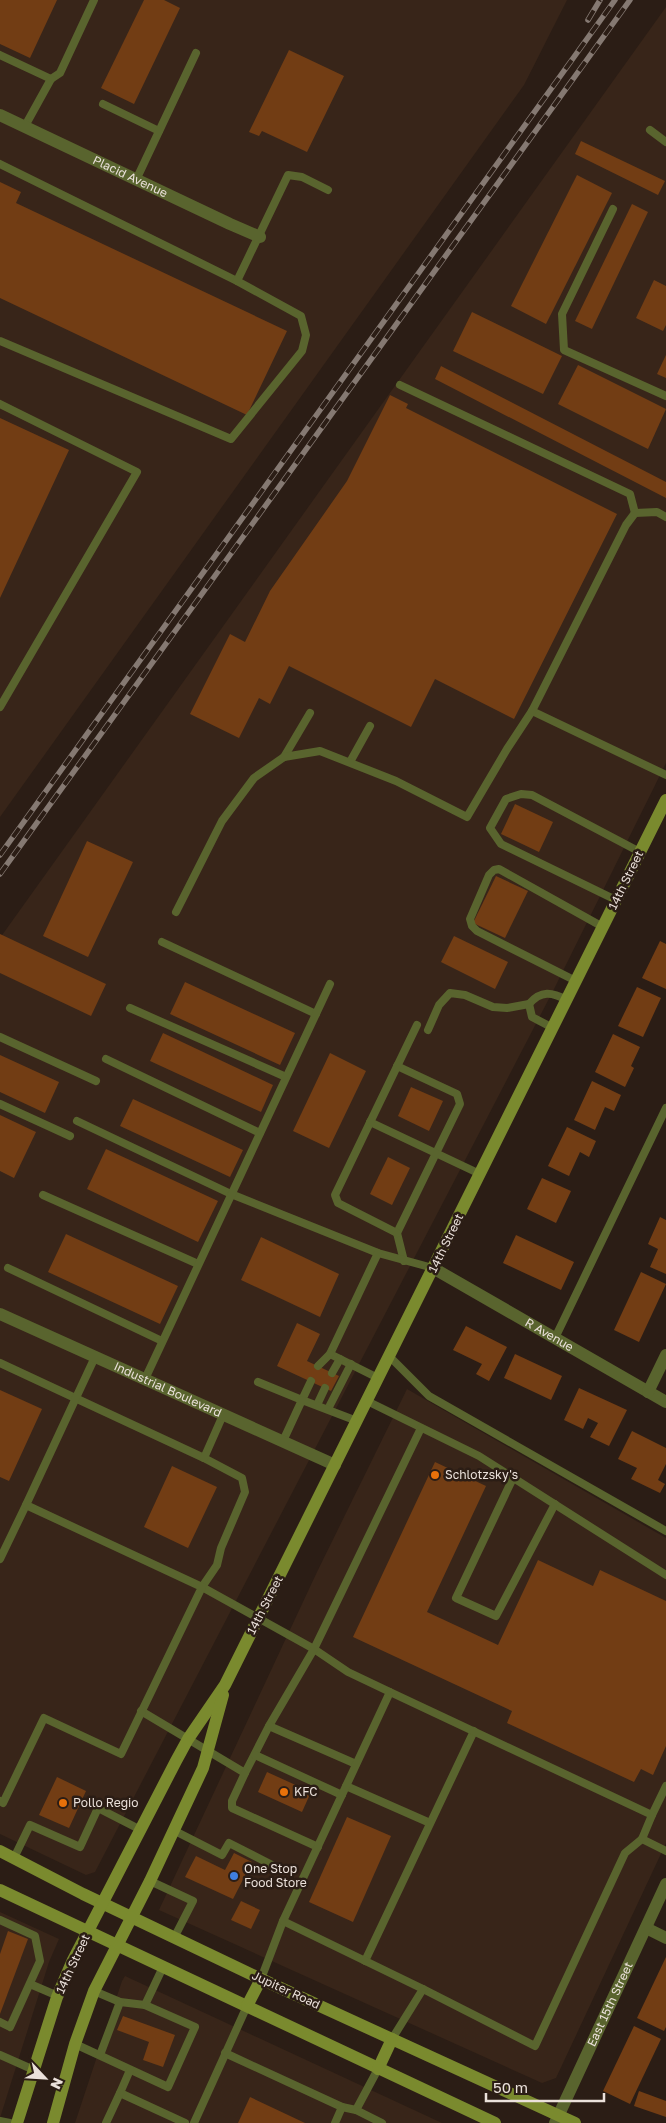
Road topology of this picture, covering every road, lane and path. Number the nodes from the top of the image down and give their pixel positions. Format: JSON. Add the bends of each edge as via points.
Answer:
{"nodes":[{"id":1,"x":94,"y":0,"type":"edge"},
{"id":2,"x":196,"y":53,"type":"dead end"},
{"id":3,"x":0,"y":55,"type":"edge"},
{"id":4,"x":52,"y":79,"type":"junction"},
{"id":5,"x":103,"y":104,"type":"dead end"},
{"id":6,"x":0,"y":114,"type":"edge"},
{"id":7,"x":25,"y":126,"type":"junction"},
{"id":8,"x":650,"y":130,"type":"dead end"},
{"id":9,"x":159,"y":131,"type":"junction"},
{"id":10,"x":666,"y":142,"type":"edge"},
{"id":11,"x":0,"y":164,"type":"edge"},
{"id":12,"x":136,"y":180,"type":"junction"},
{"id":13,"x":328,"y":190,"type":"dead end"},
{"id":14,"x":613,"y":209,"type":"dead end"},
{"id":15,"x":260,"y":236,"type":"junction"},
{"id":16,"x":238,"y":281,"type":"junction"},
{"id":17,"x":0,"y":341,"type":"edge"},
{"id":18,"x":400,"y":386,"type":"dead end"},
{"id":19,"x":666,"y":396,"type":"edge"},
{"id":20,"x":0,"y":404,"type":"edge"},
{"id":21,"x":634,"y":513,"type":"junction"},
{"id":22,"x":666,"y":517,"type":"edge"},
{"id":23,"x":0,"y":708,"type":"edge"},
{"id":24,"x":532,"y":711,"type":"junction"},
{"id":25,"x":310,"y":713,"type":"dead end"},
{"id":26,"x":370,"y":726,"type":"dead end"},
{"id":27,"x":284,"y":757,"type":"junction"},
{"id":28,"x":350,"y":762,"type":"junction"},
{"id":29,"x":666,"y":775,"type":"edge"},
{"id":30,"x":666,"y":800,"type":"edge"},
{"id":31,"x":640,"y":852,"type":"junction"},
{"id":32,"x":616,"y":900,"type":"junction"},
{"id":33,"x":176,"y":912,"type":"dead end"},
{"id":34,"x":603,"y":927,"type":"junction"},
{"id":35,"x":162,"y":942,"type":"dead end"},
{"id":36,"x":576,"y":981,"type":"junction"},
{"id":37,"x":330,"y":984,"type":"dead end"},
{"id":38,"x":567,"y":1000,"type":"junction"},
{"id":39,"x":529,"y":1004,"type":"junction"},
{"id":40,"x":130,"y":1008,"type":"dead end"},
{"id":41,"x":316,"y":1014,"type":"junction"},
{"id":42,"x":417,"y":1025,"type":"dead end"},
{"id":43,"x":553,"y":1028,"type":"junction"},
{"id":44,"x":428,"y":1030,"type":"dead end"},
{"id":45,"x":0,"y":1036,"type":"edge"},
{"id":46,"x":106,"y":1059,"type":"dead end"},
{"id":47,"x":397,"y":1066,"type":"junction"},
{"id":48,"x":286,"y":1077,"type":"junction"},
{"id":49,"x":96,"y":1080,"type":"dead end"},
{"id":50,"x":0,"y":1104,"type":"edge"},
{"id":51,"x":666,"y":1108,"type":"edge"},
{"id":52,"x":77,"y":1121,"type":"dead end"},
{"id":53,"x":370,"y":1122,"type":"junction"},
{"id":54,"x":260,"y":1133,"type":"junction"},
{"id":55,"x":70,"y":1136,"type":"dead end"},
{"id":56,"x":437,"y":1152,"type":"junction"},
{"id":57,"x":480,"y":1174,"type":"junction"},
{"id":58,"x":231,"y":1194,"type":"junction"},
{"id":59,"x":43,"y":1195,"type":"dead end"},
{"id":60,"x":397,"y":1233,"type":"junction"},
{"id":61,"x":378,"y":1253,"type":"junction"},
{"id":62,"x":404,"y":1261,"type":"junction"},
{"id":63,"x":198,"y":1264,"type":"junction"},
{"id":64,"x":8,"y":1268,"type":"dead end"},
{"id":65,"x":433,"y":1268,"type":"junction"},
{"id":66,"x":0,"y":1314,"type":"edge"},
{"id":67,"x":554,"y":1338,"type":"junction"},
{"id":68,"x":162,"y":1341,"type":"junction"},
{"id":69,"x":330,"y":1354,"type":"junction"},
{"id":70,"x":389,"y":1356,"type":"junction"},
{"id":71,"x":666,"y":1356,"type":"edge"},
{"id":72,"x":95,"y":1357,"type":"junction"},
{"id":73,"x":340,"y":1358,"type":"junction"},
{"id":74,"x":0,"y":1363,"type":"edge"},
{"id":75,"x":351,"y":1364,"type":"junction"},
{"id":76,"x":318,"y":1366,"type":"dead end"},
{"id":77,"x":332,"y":1373,"type":"dead end"},
{"id":78,"x":378,"y":1378,"type":"junction"},
{"id":79,"x":145,"y":1379,"type":"junction"},
{"id":80,"x":311,"y":1381,"type":"dead end"},
{"id":81,"x":258,"y":1382,"type":"dead end"},
{"id":82,"x":325,"y":1388,"type":"dead end"},
{"id":83,"x":648,"y":1392,"type":"junction"},
{"id":84,"x":76,"y":1399,"type":"junction"},
{"id":85,"x":302,"y":1400,"type":"junction"},
{"id":86,"x":367,"y":1401,"type":"junction"},
{"id":87,"x":666,"y":1402,"type":"edge"},
{"id":88,"x":317,"y":1405,"type":"junction"},
{"id":89,"x":328,"y":1409,"type":"junction"},
{"id":90,"x":223,"y":1414,"type":"junction"},
{"id":91,"x":357,"y":1421,"type":"junction"},
{"id":92,"x":421,"y":1428,"type":"junction"},
{"id":93,"x":283,"y":1442,"type":"junction"},
{"id":94,"x":204,"y":1458,"type":"junction"},
{"id":95,"x":335,"y":1465,"type":"junction"},
{"id":96,"x":513,"y":1478,"type":"junction"},
{"id":97,"x":555,"y":1504,"type":"junction"},
{"id":98,"x":26,"y":1505,"type":"junction"},
{"id":99,"x":666,"y":1531,"type":"edge"},
{"id":100,"x":0,"y":1560,"type":"edge"},
{"id":101,"x":666,"y":1575,"type":"edge"},
{"id":102,"x":202,"y":1587,"type":"junction"},
{"id":103,"x":258,"y":1619,"type":"junction"},
{"id":104,"x":314,"y":1649,"type":"junction"},
{"id":105,"x":225,"y":1685,"type":"junction"},
{"id":106,"x":390,"y":1692,"type":"junction"},
{"id":107,"x":141,"y":1711,"type":"junction"},
{"id":108,"x":269,"y":1726,"type":"junction"},
{"id":109,"x":474,"y":1731,"type":"junction"},
{"id":110,"x":188,"y":1739,"type":"junction"},
{"id":111,"x":208,"y":1750,"type":"junction"},
{"id":112,"x":255,"y":1754,"type":"junction"},
{"id":113,"x":356,"y":1764,"type":"junction"},
{"id":114,"x":245,"y":1773,"type":"junction"},
{"id":115,"x":346,"y":1786,"type":"junction"},
{"id":116,"x":666,"y":1786,"type":"edge"},
{"id":117,"x":342,"y":1795,"type":"junction"},
{"id":118,"x":0,"y":1801,"type":"edge"},
{"id":119,"x":652,"y":1815,"type":"junction"},
{"id":120,"x":430,"y":1823,"type":"junction"},
{"id":121,"x":141,"y":1830,"type":"junction"},
{"id":122,"x":174,"y":1830,"type":"junction"},
{"id":123,"x":642,"y":1839,"type":"junction"},
{"id":124,"x":318,"y":1847,"type":"junction"},
{"id":125,"x":666,"y":1851,"type":"edge"},
{"id":126,"x":0,"y":1852,"type":"edge"},
{"id":127,"x":14,"y":1858,"type":"junction"},
{"id":128,"x":276,"y":1867,"type":"dead end"},
{"id":129,"x":150,"y":1881,"type":"junction"},
{"id":130,"x":666,"y":1884,"type":"edge"},
{"id":131,"x":0,"y":1890,"type":"edge"},
{"id":132,"x":102,"y":1903,"type":"junction"},
{"id":133,"x":130,"y":1916,"type":"junction"},
{"id":134,"x":0,"y":1920,"type":"edge"},
{"id":135,"x":283,"y":1921,"type":"junction"},
{"id":136,"x":646,"y":1928,"type":"junction"},
{"id":137,"x":88,"y":1931,"type":"junction"},
{"id":138,"x":174,"y":1938,"type":"junction"},
{"id":139,"x":666,"y":1938,"type":"edge"},
{"id":140,"x":117,"y":1945,"type":"junction"},
{"id":141,"x":365,"y":1961,"type":"junction"},
{"id":142,"x":163,"y":1967,"type":"junction"},
{"id":143,"x":260,"y":1979,"type":"junction"},
{"id":144,"x":30,"y":1984,"type":"junction"},
{"id":145,"x":423,"y":1989,"type":"junction"},
{"id":146,"x":94,"y":1991,"type":"junction"},
{"id":147,"x":58,"y":1996,"type":"junction"},
{"id":148,"x":120,"y":2002,"type":"junction"},
{"id":149,"x":146,"y":2005,"type":"junction"},
{"id":150,"x":247,"y":2006,"type":"junction"},
{"id":151,"x":0,"y":2022,"type":"edge"},
{"id":152,"x":392,"y":2039,"type":"junction"},
{"id":153,"x":75,"y":2044,"type":"junction"},
{"id":154,"x":225,"y":2053,"type":"junction"},
{"id":155,"x":0,"y":2055,"type":"edge"},
{"id":156,"x":100,"y":2056,"type":"junction"},
{"id":157,"x":378,"y":2069,"type":"junction"},
{"id":158,"x":34,"y":2070,"type":"junction"},
{"id":159,"x":130,"y":2070,"type":"junction"},
{"id":160,"x":120,"y":2093,"type":"junction"},
{"id":161,"x":342,"y":2108,"type":"junction"},
{"id":162,"x":356,"y":2110,"type":"junction"},
{"id":163,"x":556,"y":2119,"type":"edge"},
{"id":164,"x":0,"y":2121,"type":"edge"},
{"id":165,"x":10,"y":2123,"type":"edge"},
{"id":166,"x":17,"y":2123,"type":"edge"},
{"id":167,"x":53,"y":2123,"type":"edge"},
{"id":168,"x":106,"y":2123,"type":"edge"},
{"id":169,"x":185,"y":2123,"type":"edge"},
{"id":170,"x":194,"y":2123,"type":"edge"},
{"id":171,"x":335,"y":2123,"type":"edge"},
{"id":172,"x":382,"y":2123,"type":"edge"},
{"id":173,"x":495,"y":2123,"type":"edge"},
{"id":174,"x":575,"y":2123,"type":"edge"}],
"edges":[{"from":1,"to":4,"type":"lane","via":[[60,73]]},
{"from":2,"to":9,"type":"lane"},
{"from":3,"to":4,"type":"lane"},
{"from":4,"to":7,"type":"lane"},
{"from":5,"to":9,"type":"lane"},
{"from":6,"to":7,"type":"street","name":"Placid Avenue"},
{"from":7,"to":12,"type":"street","name":"Placid Avenue"},
{"from":8,"to":10,"type":"lane"},
{"from":9,"to":12,"type":"lane"},
{"from":11,"to":16,"type":"lane"},
{"from":12,"to":15,"type":"street","name":"Placid Avenue"},
{"from":13,"to":15,"type":"lane","via":[[302,177],[288,175]]},
{"from":14,"to":19,"type":"lane","via":[[562,314],[564,350]]},
{"from":15,"to":16,"type":"lane"},
{"from":16,"to":17,"type":"lane","via":[[301,316],[306,335],[302,351],[231,439]]},
{"from":18,"to":21,"type":"lane","via":[[630,494]]},
{"from":20,"to":23,"type":"lane","via":[[137,472]]},
{"from":21,"to":22,"type":"lane","via":[[656,512]]},
{"from":21,"to":24,"type":"lane"},
{"from":24,"to":28,"type":"lane","via":[[467,817]]},
{"from":24,"to":29,"type":"lane"},
{"from":25,"to":27,"type":"lane"},
{"from":26,"to":28,"type":"lane"},
{"from":27,"to":28,"type":"lane","via":[[320,751]]},
{"from":27,"to":33,"type":"lane","via":[[254,778],[222,821]]},
{"from":30,"to":31,"type":"main road","name":"14th Street"},
{"from":31,"to":32,"type":"main road","name":"14th Street"},
{"from":31,"to":32,"type":"lane","via":[[532,795],[521,794],[506,799],[490,828],[501,844]]},
{"from":32,"to":34,"type":"main road","name":"14th Street"},
{"from":34,"to":36,"type":"main road","name":"14th Street"},
{"from":34,"to":36,"type":"lane","via":[[499,869],[489,876],[470,919],[472,926]]},
{"from":35,"to":41,"type":"lane"},
{"from":36,"to":38,"type":"main road","name":"14th Street"},
{"from":37,"to":41,"type":"lane"},
{"from":38,"to":39,"type":"lane","via":[[553,993],[543,993]]},
{"from":38,"to":43,"type":"main road","name":"14th Street"},
{"from":39,"to":43,"type":"lane","via":[[532,1017]]},
{"from":39,"to":44,"type":"lane","via":[[493,1007],[466,995],[450,993],[439,1005]]},
{"from":40,"to":48,"type":"lane"},
{"from":41,"to":48,"type":"lane"},
{"from":42,"to":47,"type":"lane"},
{"from":43,"to":57,"type":"main road","name":"14th Street"},
{"from":45,"to":49,"type":"lane"},
{"from":46,"to":54,"type":"lane"},
{"from":47,"to":53,"type":"lane"},
{"from":47,"to":56,"type":"lane","via":[[457,1094],[460,1104]]},
{"from":48,"to":54,"type":"lane"},
{"from":50,"to":55,"type":"lane"},
{"from":51,"to":67,"type":"lane"},
{"from":52,"to":58,"type":"lane"},
{"from":53,"to":56,"type":"lane"},
{"from":53,"to":60,"type":"lane","via":[[334,1195],[338,1203]]},
{"from":54,"to":58,"type":"lane"},
{"from":56,"to":57,"type":"lane"},
{"from":56,"to":60,"type":"lane"},
{"from":57,"to":65,"type":"main road","name":"14th Street"},
{"from":58,"to":61,"type":"lane"},
{"from":58,"to":63,"type":"lane"},
{"from":59,"to":63,"type":"lane"},
{"from":60,"to":62,"type":"lane"},
{"from":61,"to":62,"type":"lane"},
{"from":61,"to":69,"type":"lane"},
{"from":62,"to":65,"type":"lane"},
{"from":63,"to":68,"type":"lane"},
{"from":64,"to":68,"type":"lane"},
{"from":65,"to":67,"type":"street","name":"R Avenue"},
{"from":65,"to":70,"type":"main road","name":"14th Street"},
{"from":66,"to":72,"type":"street","name":"Industrial Boulevard"},
{"from":67,"to":83,"type":"street","name":"R Avenue"},
{"from":68,"to":79,"type":"lane"},
{"from":69,"to":73,"type":"lane"},
{"from":69,"to":76,"type":"lane"},
{"from":70,"to":78,"type":"main road","name":"14th Street"},
{"from":70,"to":99,"type":"lane","via":[[429,1396]]},
{"from":71,"to":83,"type":"street"},
{"from":72,"to":79,"type":"street","name":"Industrial Boulevard"},
{"from":72,"to":84,"type":"lane"},
{"from":73,"to":75,"type":"lane"},
{"from":73,"to":77,"type":"lane"},
{"from":74,"to":84,"type":"lane"},
{"from":75,"to":78,"type":"lane"},
{"from":75,"to":89,"type":"lane"},
{"from":78,"to":86,"type":"main road","name":"14th Street"},
{"from":79,"to":90,"type":"street","name":"Industrial Boulevard"},
{"from":80,"to":85,"type":"lane"},
{"from":81,"to":85,"type":"lane"},
{"from":82,"to":88,"type":"lane"},
{"from":83,"to":87,"type":"street","name":"R Avenue"},
{"from":84,"to":94,"type":"lane"},
{"from":84,"to":98,"type":"lane"},
{"from":85,"to":88,"type":"lane"},
{"from":85,"to":93,"type":"lane"},
{"from":86,"to":91,"type":"main road","name":"14th Street"},
{"from":86,"to":92,"type":"lane"},
{"from":88,"to":89,"type":"lane"},
{"from":89,"to":91,"type":"lane"},
{"from":90,"to":93,"type":"street","name":"Industrial Boulevard"},
{"from":90,"to":94,"type":"lane"},
{"from":91,"to":95,"type":"main road","name":"14th Street"},
{"from":92,"to":96,"type":"lane","via":[[479,1456]]},
{"from":92,"to":104,"type":"lane"},
{"from":93,"to":95,"type":"street","name":"Industrial Boulevard"},
{"from":94,"to":102,"type":"lane","via":[[242,1478],[245,1492],[221,1548],[217,1566]]},
{"from":95,"to":103,"type":"main road","name":"14th Street"},
{"from":96,"to":97,"type":"lane"},
{"from":96,"to":97,"type":"lane","via":[[456,1598],[496,1616]]},
{"from":97,"to":101,"type":"lane"},
{"from":98,"to":100,"type":"lane"},
{"from":98,"to":102,"type":"lane"},
{"from":102,"to":103,"type":"lane"},
{"from":102,"to":107,"type":"lane"},
{"from":103,"to":104,"type":"lane"},
{"from":103,"to":105,"type":"main road","name":"14th Street"},
{"from":104,"to":106,"type":"lane","via":[[348,1672]]},
{"from":104,"to":108,"type":"lane"},
{"from":105,"to":110,"type":"main road","name":"14th Street"},
{"from":105,"to":111,"type":"main road","name":"14th Street"},
{"from":106,"to":109,"type":"lane"},
{"from":106,"to":113,"type":"lane"},
{"from":107,"to":110,"type":"lane"},
{"from":107,"to":118,"type":"lane","via":[[121,1754],[44,1718],[4,1803]]},
{"from":108,"to":112,"type":"lane"},
{"from":108,"to":113,"type":"lane"},
{"from":109,"to":119,"type":"lane"},
{"from":109,"to":120,"type":"lane"},
{"from":110,"to":111,"type":"lane"},
{"from":110,"to":121,"type":"main road","name":"14th Street"},
{"from":111,"to":114,"type":"lane"},
{"from":111,"to":122,"type":"main road","name":"14th Street"},
{"from":112,"to":114,"type":"lane"},
{"from":112,"to":117,"type":"lane"},
{"from":113,"to":115,"type":"lane"},
{"from":114,"to":124,"type":"lane","via":[[232,1808]]},
{"from":115,"to":117,"type":"lane"},
{"from":115,"to":120,"type":"lane"},
{"from":116,"to":119,"type":"lane"},
{"from":117,"to":124,"type":"lane"},
{"from":119,"to":123,"type":"lane"},
{"from":120,"to":141,"type":"lane"},
{"from":121,"to":127,"type":"lane","via":[[98,1808],[80,1847],[30,1825]]},
{"from":121,"to":132,"type":"main road","name":"14th Street"},
{"from":122,"to":128,"type":"lane","via":[[222,1855],[229,1843]]},
{"from":122,"to":129,"type":"main road","name":"14th Street"},
{"from":123,"to":125,"type":"lane"},
{"from":123,"to":145,"type":"lane","via":[[626,1853],[536,2046]]},
{"from":124,"to":135,"type":"lane"},
{"from":126,"to":127,"type":"main road","name":"Jupiter Road"},
{"from":127,"to":132,"type":"main road","name":"Jupiter Road"},
{"from":129,"to":133,"type":"main road","name":"14th Street"},
{"from":129,"to":138,"type":"lane","via":[[193,1901]]},
{"from":130,"to":136,"type":"street","name":"East 15th Street"},
{"from":131,"to":137,"type":"main road"},
{"from":132,"to":133,"type":"main road","name":"Jupiter Road"},
{"from":132,"to":137,"type":"main road","name":"14th Street"},
{"from":133,"to":138,"type":"main road","name":"Jupiter Road"},
{"from":133,"to":140,"type":"main road","name":"14th Street"},
{"from":134,"to":144,"type":"lane","via":[[35,1936],[40,1962]]},
{"from":135,"to":141,"type":"lane"},
{"from":135,"to":143,"type":"lane"},
{"from":136,"to":139,"type":"street"},
{"from":136,"to":163,"type":"street","name":"East 15th Street"},
{"from":137,"to":140,"type":"main road"},
{"from":137,"to":147,"type":"main road","name":"14th Street"},
{"from":138,"to":143,"type":"main road","name":"Jupiter Road"},
{"from":140,"to":142,"type":"main road"},
{"from":140,"to":146,"type":"main road","name":"14th Street"},
{"from":141,"to":145,"type":"lane"},
{"from":142,"to":149,"type":"lane"},
{"from":142,"to":150,"type":"main road"},
{"from":143,"to":150,"type":"main road"},
{"from":143,"to":152,"type":"main road","name":"Jupiter Road"},
{"from":144,"to":147,"type":"lane"},
{"from":144,"to":151,"type":"lane","via":[[10,2027]]},
{"from":145,"to":152,"type":"lane"},
{"from":146,"to":148,"type":"lane"},
{"from":146,"to":153,"type":"main road","name":"14th Street"},
{"from":147,"to":158,"type":"main road","name":"14th Street"},
{"from":148,"to":149,"type":"lane"},
{"from":148,"to":156,"type":"lane"},
{"from":149,"to":159,"type":"lane","via":[[195,2028],[168,2087]]},
{"from":150,"to":154,"type":"lane"},
{"from":150,"to":157,"type":"main road"},
{"from":152,"to":157,"type":"main road"},
{"from":152,"to":163,"type":"main road","name":"Jupiter Road"},
{"from":153,"to":156,"type":"lane"},
{"from":153,"to":167,"type":"main road","name":"14th Street"},
{"from":154,"to":161,"type":"lane"},
{"from":154,"to":170,"type":"lane"},
{"from":155,"to":158,"type":"lane"},
{"from":156,"to":159,"type":"lane"},
{"from":157,"to":162,"type":"lane"},
{"from":157,"to":173,"type":"main road"},
{"from":158,"to":166,"type":"main road","name":"14th Street"},
{"from":159,"to":160,"type":"lane"},
{"from":160,"to":168,"type":"lane"},
{"from":160,"to":169,"type":"lane"},
{"from":161,"to":162,"type":"lane"},
{"from":161,"to":171,"type":"lane"},
{"from":162,"to":172,"type":"lane"},
{"from":163,"to":174,"type":"main road","name":"Jupiter Road"},
{"from":164,"to":165,"type":"lane"}]}
